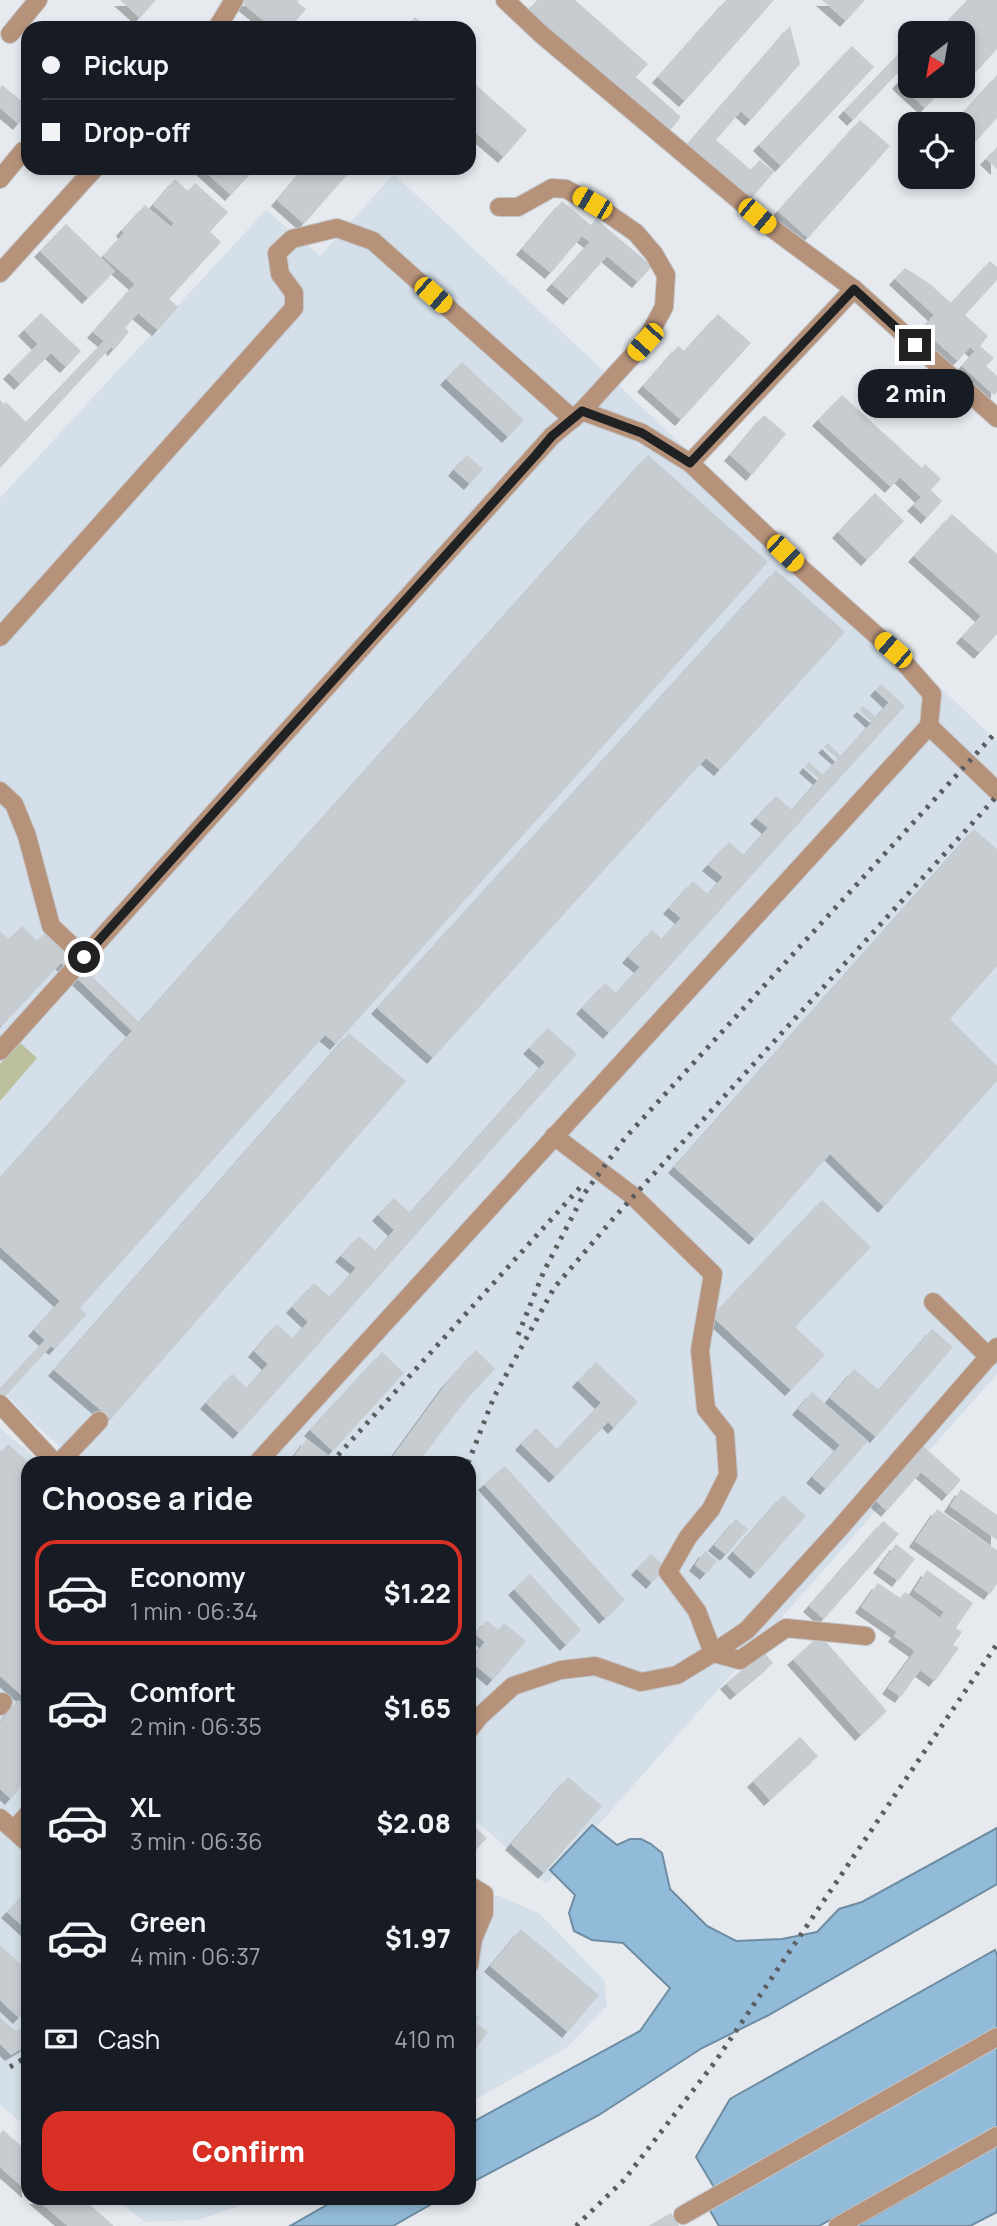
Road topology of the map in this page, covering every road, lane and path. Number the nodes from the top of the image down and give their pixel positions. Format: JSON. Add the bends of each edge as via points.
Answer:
{"nodes":[{"id":1,"x":38,"y":0,"type":"edge"},
{"id":2,"x":234,"y":0,"type":"edge"},
{"id":3,"x":505,"y":0,"type":"edge"},
{"id":4,"x":221,"y":21,"type":"edge"},
{"id":5,"x":10,"y":34,"type":"dead end"},
{"id":6,"x":21,"y":153,"type":"edge"},
{"id":7,"x":89,"y":175,"type":"edge"},
{"id":8,"x":0,"y":179,"type":"edge"},
{"id":9,"x":499,"y":207,"type":"dead end"},
{"id":10,"x":0,"y":273,"type":"edge"},
{"id":11,"x":854,"y":289,"type":"junction"},
{"id":12,"x":578,"y":415,"type":"junction"},
{"id":13,"x":997,"y":418,"type":"edge"},
{"id":14,"x":690,"y":463,"type":"junction"},
{"id":15,"x":0,"y":637,"type":"edge"},
{"id":16,"x":929,"y":726,"type":"junction"},
{"id":17,"x":0,"y":791,"type":"edge"},
{"id":18,"x":997,"y":791,"type":"edge"},
{"id":19,"x":78,"y":964,"type":"junction"},
{"id":20,"x":0,"y":1051,"type":"edge"},
{"id":21,"x":554,"y":1136,"type":"junction"},
{"id":22,"x":933,"y":1303,"type":"dead end"},
{"id":23,"x":993,"y":1352,"type":"edge"},
{"id":24,"x":0,"y":1404,"type":"edge"},
{"id":25,"x":99,"y":1421,"type":"dead end"},
{"id":26,"x":50,"y":1456,"type":"edge"},
{"id":27,"x":64,"y":1456,"type":"edge"},
{"id":28,"x":263,"y":1456,"type":"edge"},
{"id":29,"x":866,"y":1636,"type":"dead end"},
{"id":30,"x":713,"y":1653,"type":"junction"},
{"id":31,"x":476,"y":1721,"type":"edge"},
{"id":32,"x":0,"y":1818,"type":"edge"},
{"id":33,"x":21,"y":1822,"type":"edge"},
{"id":34,"x":14,"y":1830,"type":"junction"},
{"id":35,"x":21,"y":1836,"type":"edge"},
{"id":36,"x":476,"y":1889,"type":"edge"},
{"id":37,"x":476,"y":1932,"type":"edge"},
{"id":38,"x":997,"y":2037,"type":"edge"},
{"id":39,"x":997,"y":2136,"type":"edge"},
{"id":40,"x":683,"y":2215,"type":"dead end"},
{"id":41,"x":838,"y":2226,"type":"edge"}],
"edges":[{"from":1,"to":5,"type":"street"},
{"from":2,"to":4,"type":"street"},
{"from":3,"to":11,"type":"street","via":[[777,233]]},
{"from":6,"to":8,"type":"street"},
{"from":7,"to":10,"type":"street"},
{"from":9,"to":12,"type":"street","via":[[518,206],[552,188],[566,189],[636,233],[666,275],[664,307],[645,342]]},
{"from":11,"to":13,"type":"street"},
{"from":11,"to":14,"type":"street"},
{"from":12,"to":14,"type":"street","via":[[642,433]]},
{"from":12,"to":15,"type":"street","via":[[373,241],[337,228],[292,239],[277,253],[280,274],[294,293],[294,308]]},
{"from":12,"to":19,"type":"street","via":[[552,436]]},
{"from":14,"to":16,"type":"street","via":[[893,650],[933,694]]},
{"from":16,"to":18,"type":"street"},
{"from":16,"to":21,"type":"street"},
{"from":17,"to":19,"type":"street","via":[[14,804],[27,836],[51,926]]},
{"from":19,"to":20,"type":"street"},
{"from":21,"to":28,"type":"street"},
{"from":21,"to":30,"type":"street","via":[[633,1196],[713,1274],[700,1350],[706,1409],[725,1433],[728,1475],[668,1572],[696,1611]]},
{"from":22,"to":23,"type":"street"},
{"from":23,"to":30,"type":"street","via":[[747,1630]]},
{"from":24,"to":26,"type":"street"},
{"from":25,"to":27,"type":"street"},
{"from":29,"to":30,"type":"street","via":[[786,1628],[740,1660]]},
{"from":30,"to":31,"type":"street","via":[[677,1675],[641,1682],[595,1666],[561,1670],[513,1686]]},
{"from":32,"to":34,"type":"street"},
{"from":33,"to":34,"type":"street"},
{"from":34,"to":35,"type":"street"},
{"from":36,"to":37,"type":"street","via":[[484,1894],[484,1913]]},
{"from":38,"to":40,"type":"street"},
{"from":39,"to":41,"type":"street"}]}
